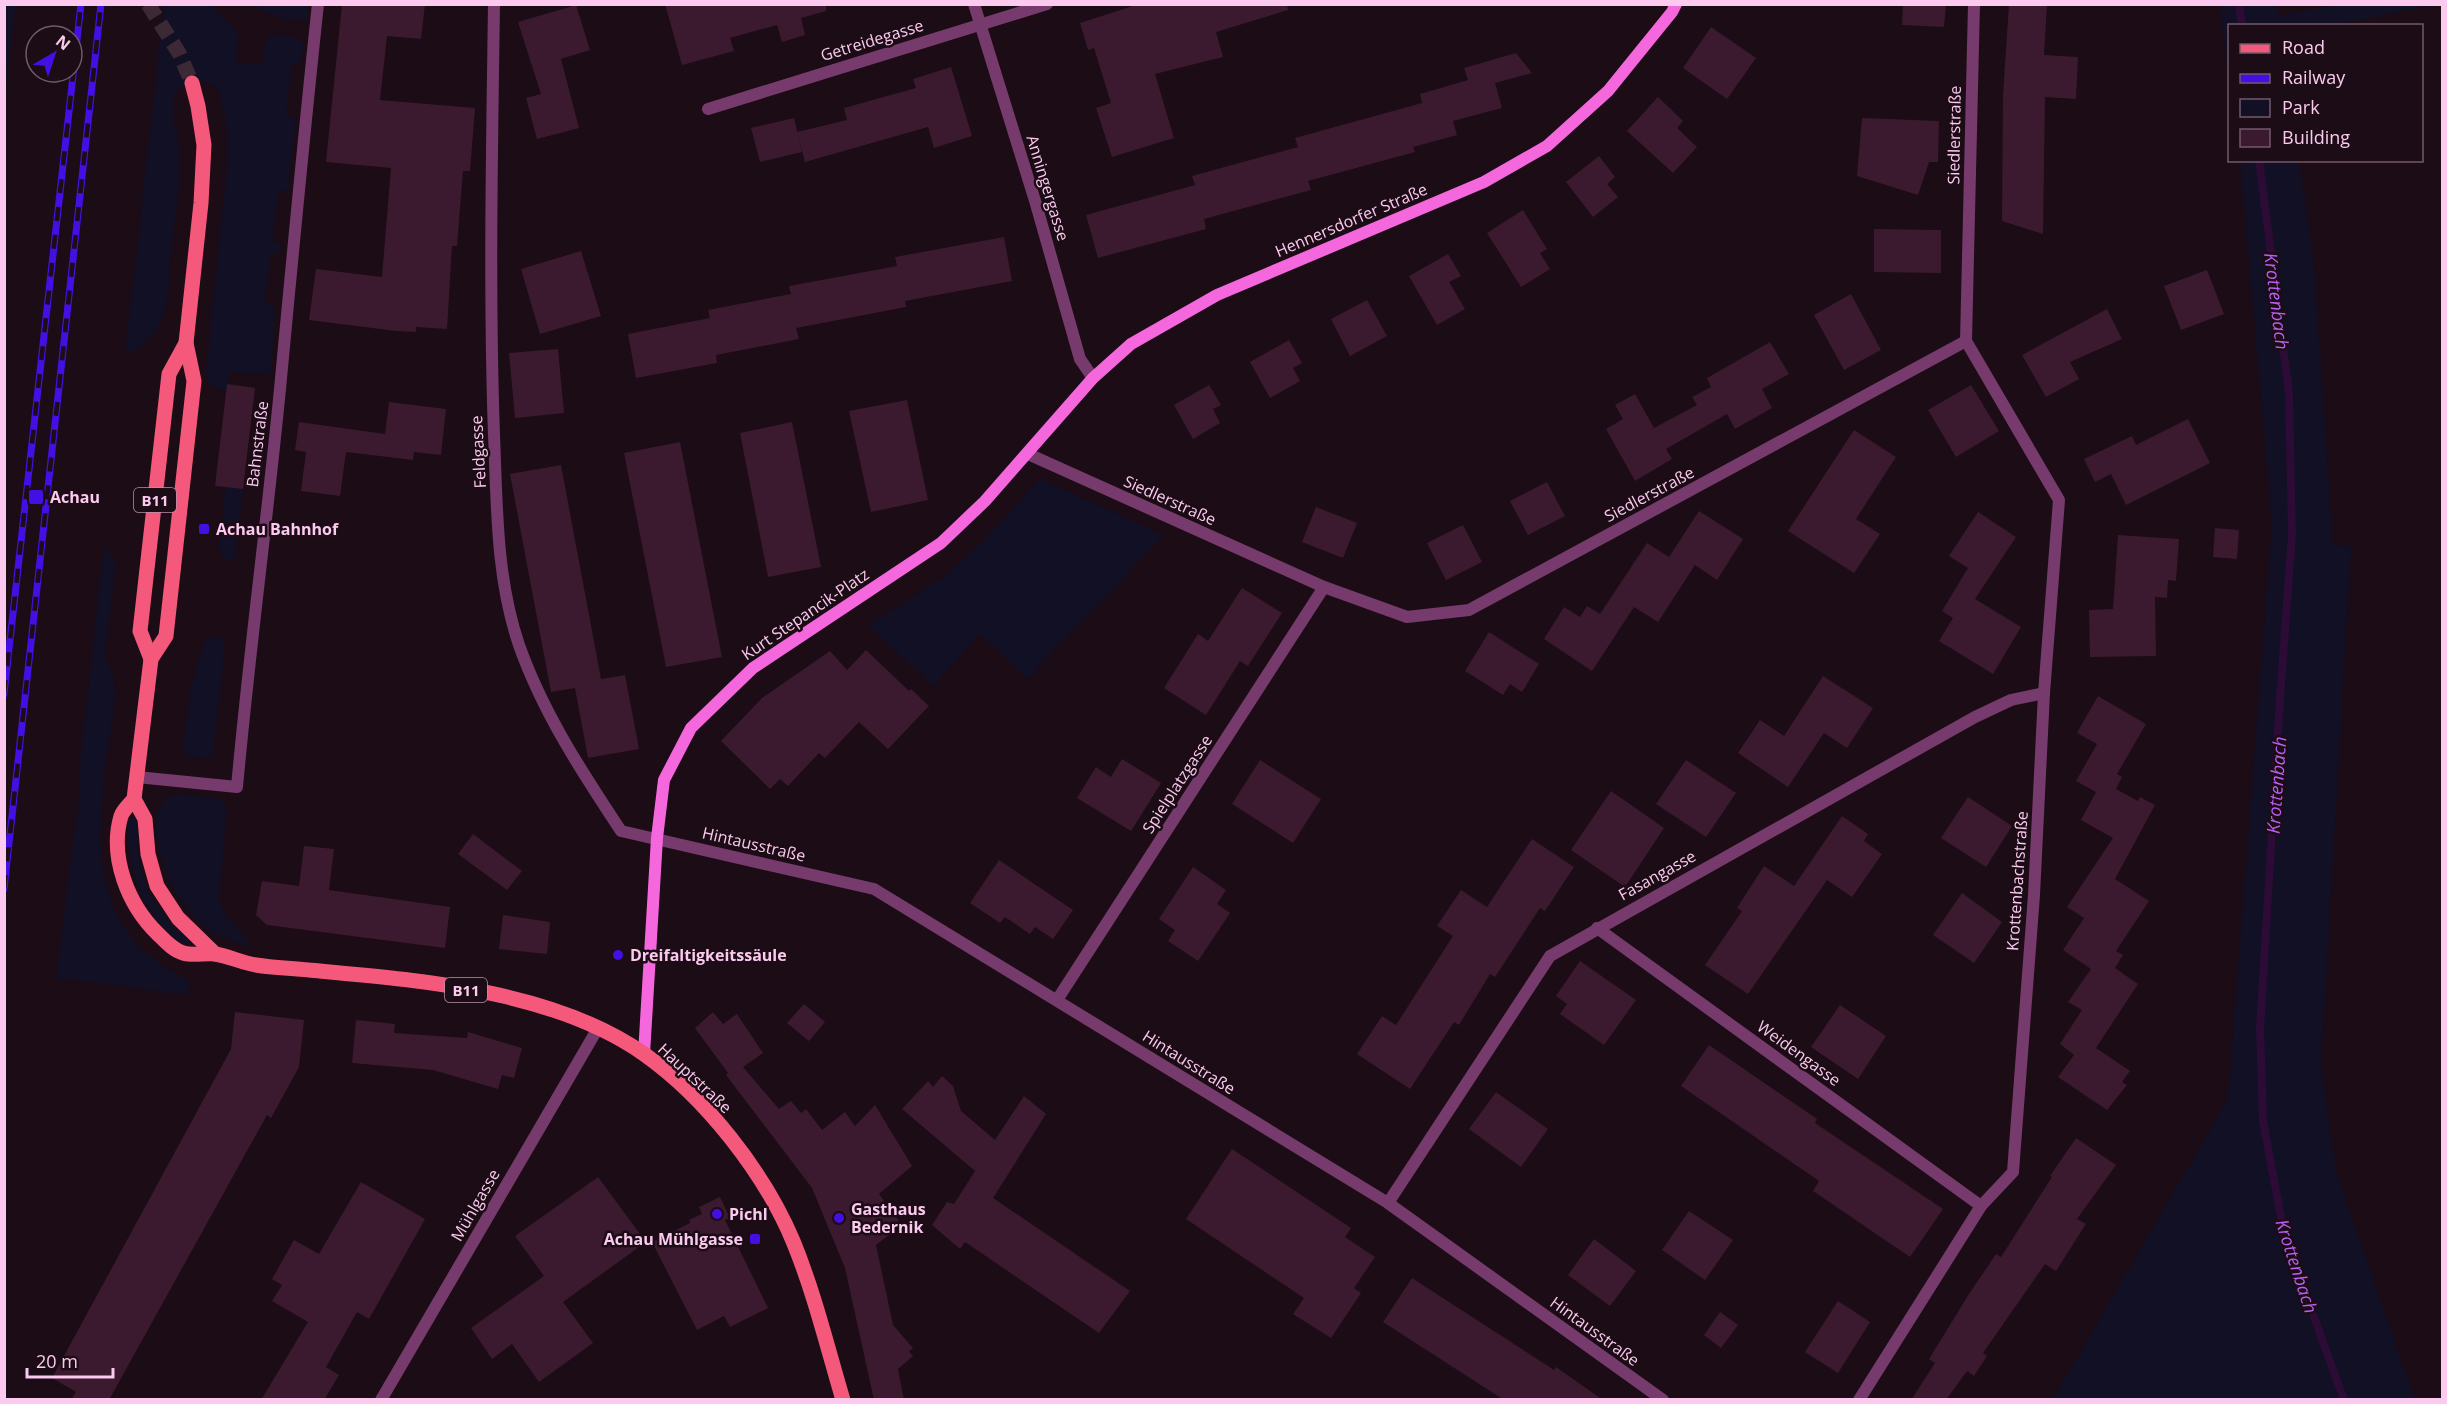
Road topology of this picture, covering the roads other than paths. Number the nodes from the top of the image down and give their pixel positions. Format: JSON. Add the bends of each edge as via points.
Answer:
{"nodes":[{"id":1,"x":318,"y":4,"type":"edge"},
{"id":2,"x":494,"y":4,"type":"edge"},
{"id":3,"x":974,"y":4,"type":"edge"},
{"id":4,"x":1047,"y":4,"type":"edge"},
{"id":5,"x":1676,"y":4,"type":"edge"},
{"id":6,"x":1974,"y":4,"type":"edge"},
{"id":7,"x":980,"y":24,"type":"junction"},
{"id":8,"x":192,"y":83,"type":"tunnel mouth"},
{"id":9,"x":708,"y":109,"type":"dead end"},
{"id":10,"x":1966,"y":342,"type":"junction"},
{"id":11,"x":186,"y":343,"type":"junction"},
{"id":12,"x":1093,"y":378,"type":"junction"},
{"id":13,"x":1028,"y":454,"type":"junction"},
{"id":14,"x":1324,"y":587,"type":"junction"},
{"id":15,"x":151,"y":659,"type":"junction"},
{"id":16,"x":2044,"y":693,"type":"junction"},
{"id":17,"x":137,"y":777,"type":"junction"},
{"id":18,"x":134,"y":799,"type":"junction"},
{"id":19,"x":657,"y":838,"type":"junction"},
{"id":20,"x":1597,"y":928,"type":"junction"},
{"id":21,"x":215,"y":954,"type":"junction"},
{"id":22,"x":1057,"y":1000,"type":"junction"},
{"id":23,"x":598,"y":1028,"type":"junction"},
{"id":24,"x":644,"y":1054,"type":"junction"},
{"id":25,"x":1388,"y":1203,"type":"junction"},
{"id":26,"x":1981,"y":1206,"type":"junction"},
{"id":27,"x":381,"y":1400,"type":"edge"},
{"id":28,"x":843,"y":1400,"type":"edge"},
{"id":29,"x":1663,"y":1400,"type":"edge"},
{"id":30,"x":1859,"y":1400,"type":"edge"}],
"edges":[{"from":1,"to":17,"type":"street","name":"Bahnstraße","via":[[237,787]]},
{"from":2,"to":19,"type":"street","name":"Feldgasse","via":[[491,352],[499,533],[509,608],[533,680],[580,769],[621,831]]},
{"from":3,"to":7,"type":"street","name":"Anningergasse"},
{"from":4,"to":7,"type":"street","name":"Getreidegasse"},
{"from":5,"to":12,"type":"street","name":"Hennersdorfer Straße","via":[[1608,91],[1547,146],[1484,182],[1217,295],[1131,344]]},
{"from":6,"to":10,"type":"street","name":"Siedlerstraße"},
{"from":7,"to":9,"type":"street","name":"Getreidegasse"},
{"from":7,"to":12,"type":"street","name":"Anningergasse","via":[[1080,359]]},
{"from":8,"to":11,"type":"main road","number":"B11","via":[[202,127],[204,165]]},
{"from":10,"to":14,"type":"street","name":"Siedlerstraße","via":[[1469,610],[1407,617]]},
{"from":10,"to":16,"type":"street","name":"Krottenbachstraße","via":[[2059,500]]},
{"from":11,"to":15,"type":"main road","number":"B11","via":[[194,381],[166,636]]},
{"from":11,"to":15,"type":"main road","number":"B11","via":[[169,374],[140,631]]},
{"from":12,"to":13,"type":"street","name":"Hennersdorfer Straße"},
{"from":13,"to":14,"type":"street","name":"Siedlerstraße"},
{"from":13,"to":19,"type":"street","name":"Kurt Stepancik-Platz","via":[[941,543],[753,668],[691,728],[664,780]]},
{"from":14,"to":22,"type":"street","name":"Spielplatzgasse"},
{"from":15,"to":17,"type":"main road","number":"B11"},
{"from":16,"to":20,"type":"street","name":"Fasangasse","via":[[2011,700],[1975,717]]},
{"from":16,"to":26,"type":"street","name":"Krottenbachstraße","via":[[2034,895],[2013,1172]]},
{"from":17,"to":18,"type":"main road","number":"B11"},
{"from":18,"to":21,"type":"main road","number":"B11","via":[[145,819],[148,854],[157,886],[178,918]]},
{"from":18,"to":21,"type":"main road","number":"B11","via":[[122,813],[118,844],[122,874],[134,903],[154,930],[176,950],[184,954]]},
{"from":19,"to":22,"type":"street","name":"Hintausstraße","via":[[874,889]]},
{"from":19,"to":24,"type":"street","name":"Kurt Stepancik-Platz"},
{"from":20,"to":25,"type":"street","name":"Fasangasse","via":[[1550,956]]},
{"from":20,"to":26,"type":"street","name":"Weidengasse"},
{"from":21,"to":23,"type":"main road","name":"Hauptstraße","number":"B11","via":[[257,965],[412,982],[510,998]]},
{"from":22,"to":25,"type":"street","name":"Hintausstraße"},
{"from":23,"to":24,"type":"main road","name":"Hauptstraße","number":"B11"},
{"from":23,"to":27,"type":"street","name":"Mühlgasse"},
{"from":24,"to":28,"type":"main road","name":"Hauptstraße","number":"B11","via":[[724,1131],[780,1216],[810,1286]]},
{"from":25,"to":29,"type":"street","name":"Hintausstraße"},
{"from":26,"to":30,"type":"street","name":"Krottenbachstraße"}]}
